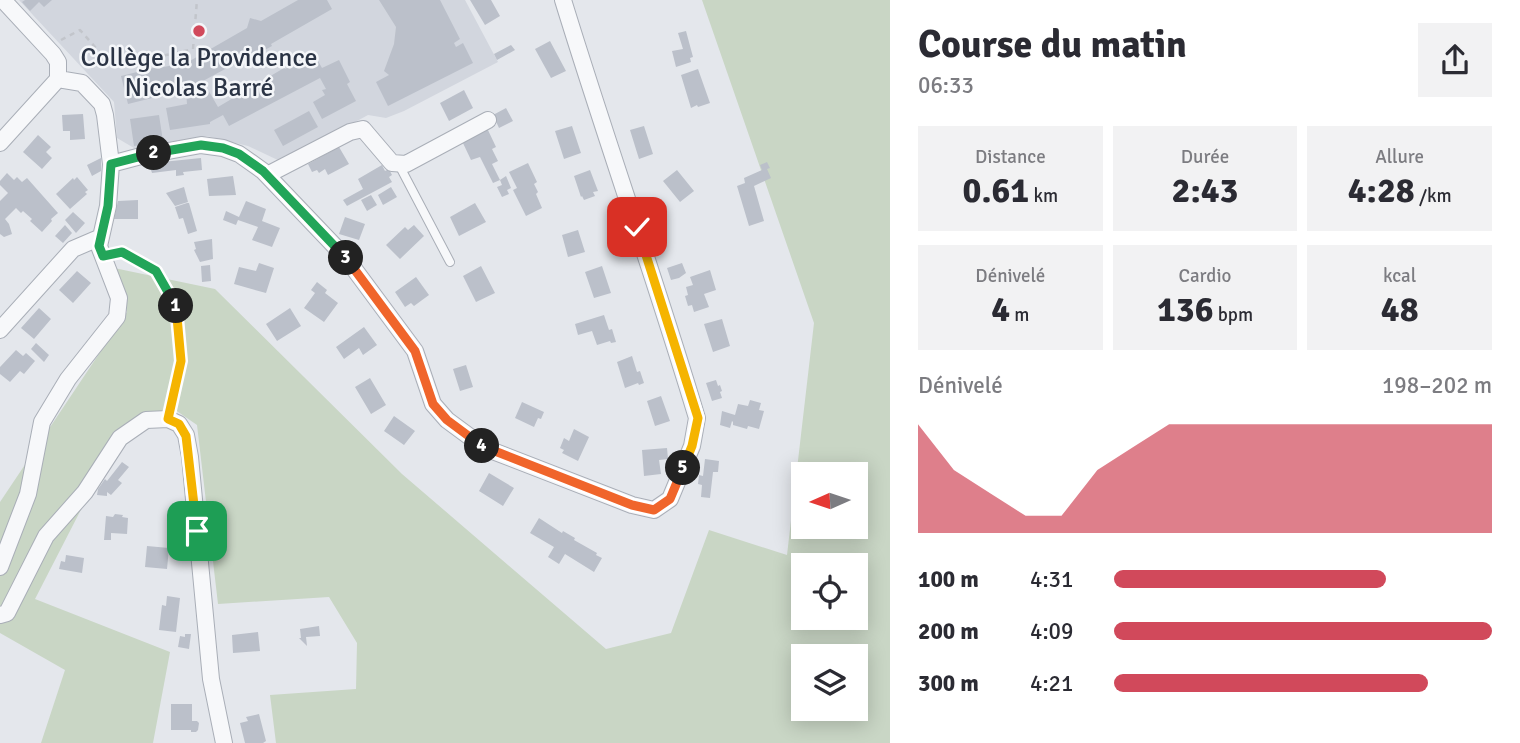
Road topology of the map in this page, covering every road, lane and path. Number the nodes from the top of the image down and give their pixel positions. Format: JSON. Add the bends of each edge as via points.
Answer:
{"nodes":[{"id":1,"x":3,"y":0,"type":"edge"},
{"id":2,"x":197,"y":0,"type":"edge"},
{"id":3,"x":563,"y":0,"type":"edge"},
{"id":4,"x":56,"y":43,"type":"dead end"},
{"id":5,"x":58,"y":79,"type":"junction"},
{"id":6,"x":488,"y":120,"type":"dead end"},
{"id":7,"x":0,"y":143,"type":"edge"},
{"id":8,"x":398,"y":163,"type":"junction"},
{"id":9,"x":111,"y":164,"type":"junction"},
{"id":10,"x":267,"y":175,"type":"junction"},
{"id":11,"x":101,"y":237,"type":"junction"},
{"id":12,"x":103,"y":256,"type":"junction"},
{"id":13,"x":450,"y":262,"type":"dead end"},
{"id":14,"x":0,"y":330,"type":"edge"},
{"id":15,"x":168,"y":419,"type":"junction"},
{"id":16,"x":0,"y":567,"type":"edge"},
{"id":17,"x":0,"y":615,"type":"edge"},
{"id":18,"x":223,"y":743,"type":"edge"}],
"edges":[{"from":1,"to":5,"type":"street","via":[[53,54]]},
{"from":2,"to":4,"type":"path","via":[[193,49],[122,65],[103,55],[79,30]]},
{"from":3,"to":10,"type":"street","via":[[698,418],[670,499],[654,510],[485,448],[447,420],[433,404],[415,351],[386,311],[346,258]]},
{"from":5,"to":7,"type":"street"},
{"from":5,"to":9,"type":"street","via":[[82,83],[102,104]]},
{"from":6,"to":8,"type":"street","via":[[406,164]]},
{"from":8,"to":10,"type":"street","via":[[392,163],[363,129]]},
{"from":8,"to":13,"type":"lane"},
{"from":9,"to":10,"type":"street","via":[[201,145],[239,154]]},
{"from":9,"to":11,"type":"street"},
{"from":11,"to":12,"type":"street"},
{"from":11,"to":14,"type":"street","via":[[73,249]]},
{"from":12,"to":15,"type":"path","via":[[122,252],[156,271],[176,306],[181,361]]},
{"from":12,"to":16,"type":"street","via":[[119,298],[117,317],[68,379],[42,422],[29,495]]},
{"from":15,"to":17,"type":"street","via":[[146,421],[120,438],[85,492],[46,536],[7,613]]},
{"from":15,"to":18,"type":"street","via":[[179,424],[186,436],[190,457],[211,679]]}]}
